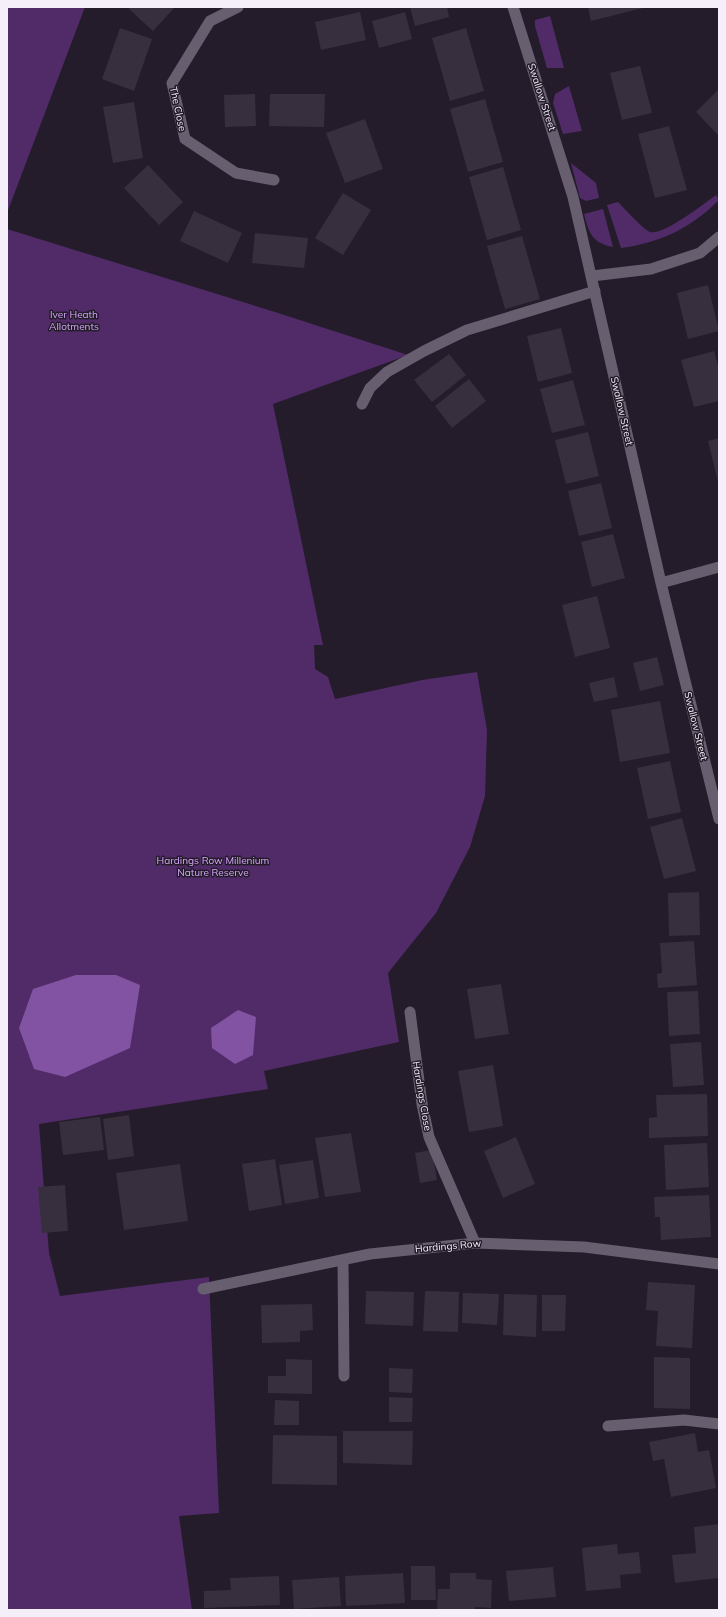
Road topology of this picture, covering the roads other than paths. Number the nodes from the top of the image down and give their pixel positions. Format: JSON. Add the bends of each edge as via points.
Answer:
{"nodes":[{"id":1,"x":238,"y":7,"type":"edge"},
{"id":2,"x":513,"y":7,"type":"edge"},
{"id":3,"x":274,"y":180,"type":"dead end"},
{"id":4,"x":719,"y":236,"type":"edge"},
{"id":5,"x":592,"y":276,"type":"junction"},
{"id":6,"x":595,"y":291,"type":"junction"},
{"id":7,"x":362,"y":404,"type":"dead end"},
{"id":8,"x":719,"y":567,"type":"edge"},
{"id":9,"x":661,"y":583,"type":"junction"},
{"id":10,"x":719,"y":819,"type":"edge"},
{"id":11,"x":410,"y":1012,"type":"dead end"},
{"id":12,"x":474,"y":1243,"type":"junction"},
{"id":13,"x":342,"y":1260,"type":"junction"},
{"id":14,"x":719,"y":1264,"type":"edge"},
{"id":15,"x":203,"y":1290,"type":"dead end"},
{"id":16,"x":344,"y":1376,"type":"dead end"},
{"id":17,"x":719,"y":1424,"type":"edge"},
{"id":18,"x":608,"y":1426,"type":"dead end"}],
"edges":[{"from":1,"to":3,"type":"street","name":"The Close","via":[[210,21],[172,83],[185,139],[236,174]]},
{"from":2,"to":5,"type":"street","name":"Swallow Street","via":[[573,197]]},
{"from":4,"to":5,"type":"street","via":[[700,253],[650,269]]},
{"from":5,"to":6,"type":"street","name":"Swallow Street"},
{"from":6,"to":7,"type":"street","via":[[467,330],[424,350],[387,372],[370,388]]},
{"from":6,"to":9,"type":"street","name":"Swallow Street"},
{"from":8,"to":9,"type":"street"},
{"from":9,"to":10,"type":"street","name":"Swallow Street"},
{"from":11,"to":12,"type":"street","name":"Hardings Close","via":[[429,1137]]},
{"from":12,"to":13,"type":"street","name":"Hardings Row","via":[[370,1254]]},
{"from":12,"to":14,"type":"street","name":"Hardings Row","via":[[584,1246]]},
{"from":13,"to":15,"type":"street","name":"Hardings Row"},
{"from":13,"to":16,"type":"street"},
{"from":17,"to":18,"type":"street","via":[[684,1420]]}]}
